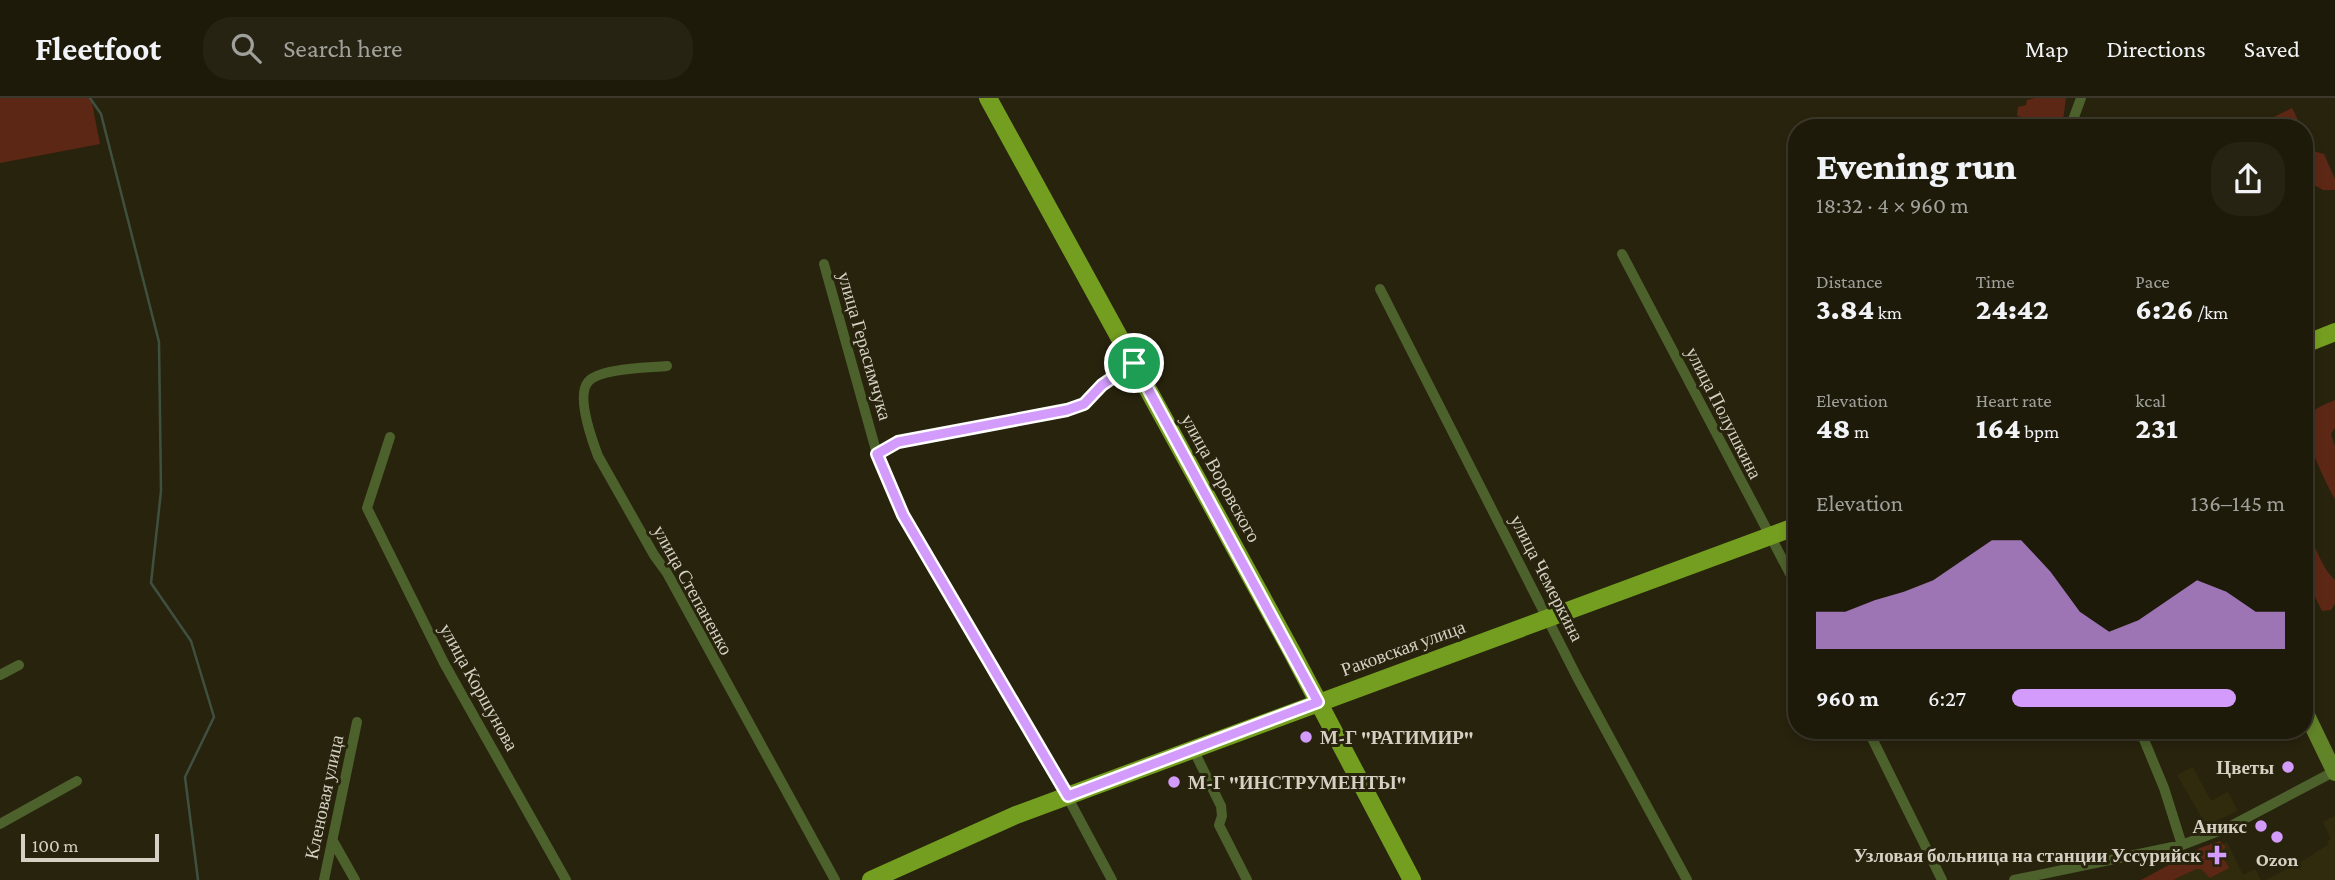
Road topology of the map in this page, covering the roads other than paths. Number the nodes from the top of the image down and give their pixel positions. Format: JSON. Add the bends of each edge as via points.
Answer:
{"nodes":[{"id":1,"x":988,"y":98,"type":"edge"},
{"id":2,"x":2081,"y":98,"type":"edge"},
{"id":3,"x":2073,"y":119,"type":"edge"},
{"id":4,"x":1622,"y":254,"type":"dead end"},
{"id":5,"x":824,"y":264,"type":"dead end"},
{"id":6,"x":1380,"y":289,"type":"dead end"},
{"id":7,"x":2335,"y":332,"type":"edge"},
{"id":8,"x":2313,"y":341,"type":"edge"},
{"id":9,"x":1134,"y":363,"type":"junction"},
{"id":10,"x":667,"y":366,"type":"dead end"},
{"id":11,"x":390,"y":437,"type":"dead end"},
{"id":12,"x":877,"y":454,"type":"junction"},
{"id":13,"x":1788,"y":529,"type":"edge"},
{"id":14,"x":1772,"y":535,"type":"junction"},
{"id":15,"x":1788,"y":568,"type":"edge"},
{"id":16,"x":1548,"y":618,"type":"junction"},
{"id":17,"x":19,"y":665,"type":"dead end"},
{"id":18,"x":0,"y":675,"type":"edge"},
{"id":19,"x":1318,"y":702,"type":"junction"},
{"id":20,"x":357,"y":722,"type":"dead end"},
{"id":21,"x":2313,"y":727,"type":"edge"},
{"id":22,"x":1872,"y":739,"type":"edge"},
{"id":23,"x":2144,"y":739,"type":"edge"},
{"id":24,"x":1193,"y":749,"type":"junction"},
{"id":25,"x":2335,"y":772,"type":"edge"},
{"id":26,"x":77,"y":781,"type":"dead end"},
{"id":27,"x":1068,"y":796,"type":"junction"},
{"id":28,"x":0,"y":824,"type":"edge"},
{"id":29,"x":333,"y":841,"type":"junction"},
{"id":30,"x":2182,"y":845,"type":"junction"},
{"id":31,"x":324,"y":880,"type":"edge"},
{"id":32,"x":355,"y":880,"type":"edge"},
{"id":33,"x":566,"y":880,"type":"edge"},
{"id":34,"x":835,"y":880,"type":"edge"},
{"id":35,"x":871,"y":880,"type":"edge"},
{"id":36,"x":1112,"y":880,"type":"edge"},
{"id":37,"x":1247,"y":880,"type":"edge"},
{"id":38,"x":1412,"y":880,"type":"edge"},
{"id":39,"x":1687,"y":880,"type":"edge"},
{"id":40,"x":1942,"y":880,"type":"edge"},
{"id":41,"x":2014,"y":880,"type":"edge"}],
"edges":[{"from":1,"to":9,"type":"main road","name":"улица Воровского"},
{"from":2,"to":3,"type":"street"},
{"from":4,"to":14,"type":"street","name":"улица Полушкина"},
{"from":5,"to":12,"type":"street","name":"улица Герасимчука"},
{"from":6,"to":16,"type":"street","name":"улица Чемеркина"},
{"from":7,"to":8,"type":"main road"},
{"from":9,"to":12,"type":"street","via":[[1084,404],[898,442]]},
{"from":9,"to":19,"type":"main road","name":"улица Воровского"},
{"from":10,"to":34,"type":"street","name":"улица Степаненко","via":[[604,373],[586,384],[584,406],[592,441]]},
{"from":11,"to":33,"type":"street","name":"улица Коршунова","via":[[367,508],[444,663]]},
{"from":12,"to":27,"type":"street","name":"улица Герасимчука","via":[[903,515]]},
{"from":13,"to":14,"type":"main road","name":"Раковская улица"},
{"from":14,"to":15,"type":"street","name":"улица Полушкина"},
{"from":14,"to":16,"type":"main road","name":"Раковская улица"},
{"from":16,"to":19,"type":"main road","name":"Раковская улица"},
{"from":16,"to":39,"type":"street","name":"улица Чемеркина"},
{"from":17,"to":18,"type":"street"},
{"from":19,"to":24,"type":"main road","name":"Раковская улица"},
{"from":19,"to":38,"type":"main road","name":"улица Воровского"},
{"from":20,"to":29,"type":"street","name":"Кленовая улица"},
{"from":21,"to":25,"type":"main road"},
{"from":22,"to":40,"type":"street"},
{"from":23,"to":30,"type":"street"},
{"from":24,"to":27,"type":"main road","name":"Раковская улица"},
{"from":24,"to":37,"type":"street","via":[[1221,806],[1219,825]]},
{"from":25,"to":30,"type":"street","via":[[2229,827]]},
{"from":26,"to":28,"type":"street"},
{"from":27,"to":35,"type":"main road","name":"Раковская улица"},
{"from":27,"to":36,"type":"street","name":"улица Герасимчука"},
{"from":29,"to":31,"type":"street","name":"Кленовая улица"},
{"from":29,"to":32,"type":"street"},
{"from":30,"to":41,"type":"street"}]}
